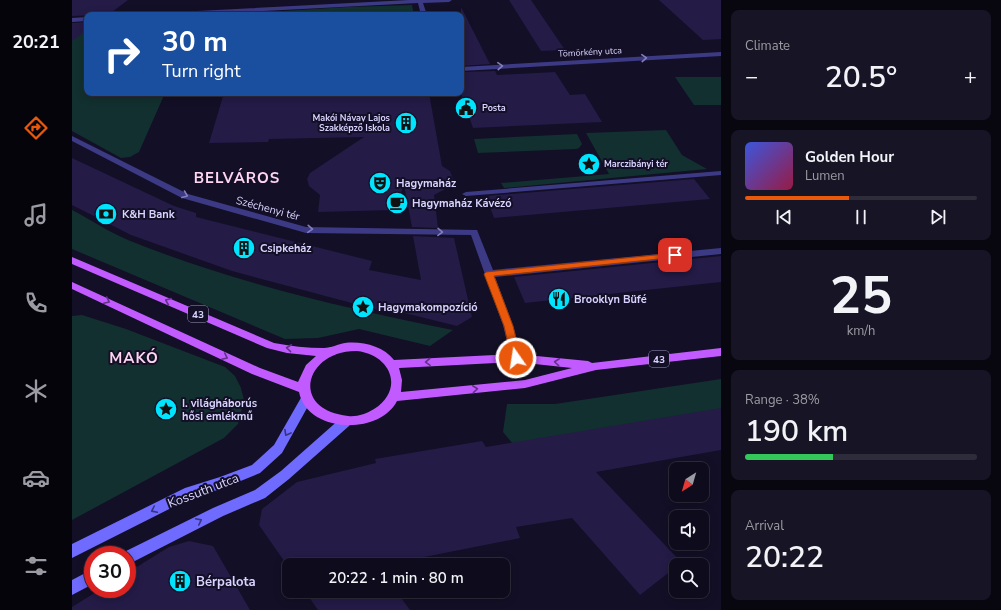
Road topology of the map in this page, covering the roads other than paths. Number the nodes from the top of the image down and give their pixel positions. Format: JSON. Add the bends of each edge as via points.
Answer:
{"nodes":[{"id":1,"x":449,"y":0,"type":"edge"},
{"id":2,"x":344,"y":2,"type":"edge"},
{"id":3,"x":420,"y":2,"type":"junction"},
{"id":4,"x":201,"y":12,"type":"edge"},
{"id":5,"x":423,"y":12,"type":"edge"},
{"id":6,"x":84,"y":19,"type":"edge"},
{"id":7,"x":72,"y":20,"type":"edge"},
{"id":8,"x":721,"y":54,"type":"edge"},
{"id":9,"x":464,"y":69,"type":"edge"},
{"id":10,"x":72,"y":138,"type":"edge"},
{"id":11,"x":721,"y":173,"type":"edge"},
{"id":12,"x":466,"y":194,"type":"dead end"},
{"id":13,"x":721,"y":251,"type":"edge"},
{"id":14,"x":72,"y":260,"type":"edge"},
{"id":15,"x":489,"y":274,"type":"junction"},
{"id":16,"x":72,"y":285,"type":"edge"},
{"id":17,"x":328,"y":352,"type":"junction"},
{"id":18,"x":721,"y":352,"type":"edge"},
{"id":19,"x":516,"y":358,"type":"junction"},
{"id":20,"x":391,"y":364,"type":"junction"},
{"id":21,"x":596,"y":366,"type":"junction"},
{"id":22,"x":305,"y":394,"type":"junction"},
{"id":23,"x":394,"y":397,"type":"junction"},
{"id":24,"x":345,"y":422,"type":"junction"},
{"id":25,"x":72,"y":550,"type":"edge"},
{"id":26,"x":136,"y":553,"type":"edge"},
{"id":27,"x":84,"y":581,"type":"edge"},
{"id":28,"x":72,"y":588,"type":"edge"}],
"edges":[{"from":1,"to":3,"type":"street"},
{"from":2,"to":3,"type":"street"},
{"from":2,"to":4,"type":"street"},
{"from":3,"to":5,"type":"street"},
{"from":6,"to":7,"type":"street"},
{"from":9,"to":8,"type":"street","name":"Tömörkény utca","one_way":true},
{"from":10,"to":15,"type":"street","name":"Széchenyi tér","one_way":true,"via":[[185,196],[306,230],[474,232]]},
{"from":11,"to":12,"type":"street"},
{"from":13,"to":15,"type":"street"},
{"from":17,"to":14,"type":"main road","number":"43","one_way":true,"via":[[274,347]]},
{"from":15,"to":19,"type":"street","via":[[508,326]]},
{"from":16,"to":22,"type":"main road","number":"43","one_way":true},
{"from":17,"to":20,"type":"main road","number":"43","via":[[341,348],[370,349],[382,355]]},
{"from":17,"to":22,"type":"main road","number":"43","via":[[309,368],[304,378]]},
{"from":18,"to":21,"type":"main road","number":"43"},
{"from":19,"to":20,"type":"main road","number":"43","one_way":true},
{"from":21,"to":19,"type":"main road","number":"43","one_way":true},
{"from":20,"to":23,"type":"main road","via":[[398,386]]},
{"from":23,"to":21,"type":"main road","number":"43","one_way":true,"via":[[525,384]]},
{"from":22,"to":24,"type":"main road","number":"43","via":[[315,411],[328,418]]},
{"from":22,"to":25,"type":"main road","name":"Kossuth utca","one_way":true,"via":[[278,449],[256,469],[190,492]]},
{"from":23,"to":24,"type":"main road","number":"43","via":[[386,408],[374,416]]},
{"from":26,"to":24,"type":"main road","one_way":true,"via":[[260,494]]},
{"from":27,"to":28,"type":"main road"}]}
